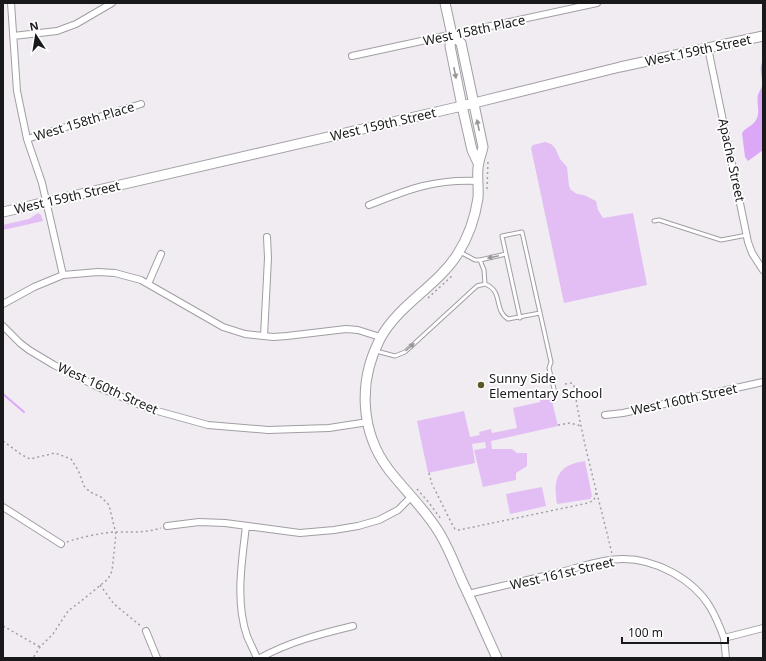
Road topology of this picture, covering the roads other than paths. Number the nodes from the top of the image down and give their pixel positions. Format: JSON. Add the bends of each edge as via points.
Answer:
{"nodes":[{"id":1,"x":11,"y":3,"type":"edge"},
{"id":2,"x":112,"y":3,"type":"edge"},
{"id":3,"x":445,"y":3,"type":"edge"},
{"id":4,"x":597,"y":3,"type":"edge"},
{"id":5,"x":452,"y":35,"type":"junction"},
{"id":6,"x":13,"y":36,"type":"junction"},
{"id":7,"x":763,"y":36,"type":"edge"},
{"id":8,"x":708,"y":48,"type":"junction"},
{"id":9,"x":352,"y":56,"type":"dead end"},
{"id":10,"x":474,"y":103,"type":"junction"},
{"id":11,"x":141,"y":104,"type":"dead end"},
{"id":12,"x":462,"y":106,"type":"junction"},
{"id":13,"x":27,"y":139,"type":"junction"},
{"id":14,"x":478,"y":163,"type":"junction"},
{"id":15,"x":479,"y":181,"type":"junction"},
{"id":16,"x":46,"y":202,"type":"junction"},
{"id":17,"x":369,"y":205,"type":"dead end"},
{"id":18,"x":3,"y":212,"type":"edge"},
{"id":19,"x":654,"y":221,"type":"dead end"},
{"id":20,"x":747,"y":234,"type":"junction"},
{"id":21,"x":267,"y":237,"type":"dead end"},
{"id":22,"x":459,"y":252,"type":"junction"},
{"id":23,"x":161,"y":254,"type":"dead end"},
{"id":24,"x":506,"y":254,"type":"junction"},
{"id":25,"x":480,"y":260,"type":"junction"},
{"id":26,"x":763,"y":270,"type":"edge"},
{"id":27,"x":63,"y":275,"type":"junction"},
{"id":28,"x":148,"y":284,"type":"junction"},
{"id":29,"x":485,"y":284,"type":"junction"},
{"id":30,"x":3,"y":304,"type":"edge"},
{"id":31,"x":540,"y":313,"type":"junction"},
{"id":32,"x":520,"y":318,"type":"junction"},
{"id":33,"x":3,"y":326,"type":"edge"},
{"id":34,"x":264,"y":336,"type":"junction"},
{"id":35,"x":380,"y":337,"type":"junction"},
{"id":36,"x":374,"y":351,"type":"junction"},
{"id":37,"x":763,"y":382,"type":"edge"},
{"id":38,"x":555,"y":393,"type":"dead end"},
{"id":39,"x":606,"y":415,"type":"dead end"},
{"id":40,"x":368,"y":422,"type":"junction"},
{"id":41,"x":414,"y":492,"type":"junction"},
{"id":42,"x":3,"y":507,"type":"edge"},
{"id":43,"x":167,"y":526,"type":"road end"},
{"id":44,"x":246,"y":526,"type":"junction"},
{"id":45,"x":61,"y":544,"type":"road end"},
{"id":46,"x":468,"y":594,"type":"junction"},
{"id":47,"x":353,"y":626,"type":"dead end"},
{"id":48,"x":763,"y":628,"type":"edge"},
{"id":49,"x":146,"y":631,"type":"road end"},
{"id":50,"x":724,"y":638,"type":"junction"},
{"id":51,"x":157,"y":658,"type":"edge"},
{"id":52,"x":258,"y":658,"type":"edge"},
{"id":53,"x":497,"y":658,"type":"edge"},
{"id":54,"x":726,"y":658,"type":"edge"}],
"edges":[{"from":1,"to":6,"type":"street"},
{"from":2,"to":6,"type":"street","via":[[76,24],[57,31]]},
{"from":3,"to":5,"type":"street"},
{"from":4,"to":5,"type":"street","name":"West 158th Place"},
{"from":5,"to":9,"type":"street","name":"West 158th Place"},
{"from":5,"to":10,"type":"street","via":[[461,43]]},
{"from":5,"to":12,"type":"street","one_way":true,"via":[[450,46]]},
{"from":6,"to":13,"type":"street","via":[[17,91]]},
{"from":7,"to":8,"type":"street","name":"West 159th Street"},
{"from":8,"to":10,"type":"street","name":"West 159th Street"},
{"from":8,"to":20,"type":"street","name":"Apache Street"},
{"from":10,"to":12,"type":"street","name":"West 159th Street"},
{"from":14,"to":10,"type":"street","one_way":true,"via":[[483,147]]},
{"from":11,"to":13,"type":"street","name":"West 158th Place"},
{"from":12,"to":14,"type":"street","via":[[472,150]]},
{"from":12,"to":16,"type":"street","name":"West 159th Street"},
{"from":13,"to":16,"type":"street"},
{"from":14,"to":15,"type":"street"},
{"from":15,"to":17,"type":"street","via":[[430,183]]},
{"from":15,"to":22,"type":"street","via":[[474,216]]},
{"from":16,"to":18,"type":"street","name":"West 159th Street"},
{"from":16,"to":27,"type":"street"},
{"from":19,"to":20,"type":"lane","via":[[659,220],[721,240]]},
{"from":20,"to":26,"type":"street","name":"Apache Street","via":[[752,253]]},
{"from":21,"to":34,"type":"street"},
{"from":22,"to":25,"type":"lane"},
{"from":22,"to":35,"type":"street","via":[[439,277],[396,317]]},
{"from":23,"to":28,"type":"street"},
{"from":24,"to":25,"type":"lane","one_way":true},
{"from":24,"to":31,"type":"lane","via":[[502,236],[522,232]]},
{"from":24,"to":32,"type":"lane"},
{"from":25,"to":29,"type":"lane"},
{"from":27,"to":28,"type":"street","via":[[115,273]]},
{"from":27,"to":30,"type":"street"},
{"from":28,"to":34,"type":"street","via":[[223,327],[245,334]]},
{"from":29,"to":32,"type":"lane","via":[[495,291],[503,316],[511,319]]},
{"from":36,"to":29,"type":"lane","one_way":true,"via":[[395,356],[405,352],[477,286]]},
{"from":31,"to":32,"type":"lane"},
{"from":31,"to":38,"type":"lane"},
{"from":33,"to":40,"type":"street","name":"West 160th Street","via":[[30,350],[96,386],[150,409],[208,425],[268,430],[329,428]]},
{"from":34,"to":35,"type":"street","via":[[346,329]]},
{"from":35,"to":36,"type":"street"},
{"from":36,"to":40,"type":"street","via":[[365,384]]},
{"from":37,"to":39,"type":"street","name":"West 160th Street"},
{"from":40,"to":41,"type":"street","via":[[371,438],[380,458],[397,480]]},
{"from":41,"to":44,"type":"street","via":[[398,510],[379,520],[358,526],[300,533]]},
{"from":41,"to":46,"type":"street","via":[[441,534]]},
{"from":42,"to":45,"type":"street"},
{"from":43,"to":44,"type":"street","via":[[199,522]]},
{"from":44,"to":52,"type":"street","via":[[240,580],[242,609],[247,635]]},
{"from":46,"to":50,"type":"street","name":"West 161st Street","via":[[612,560],[638,561],[663,568],[689,584],[710,607]]},
{"from":46,"to":53,"type":"street"},
{"from":47,"to":52,"type":"street","via":[[311,636]]},
{"from":48,"to":50,"type":"street"},
{"from":49,"to":51,"type":"street"},
{"from":50,"to":54,"type":"street","name":"West 161st Street"}]}
